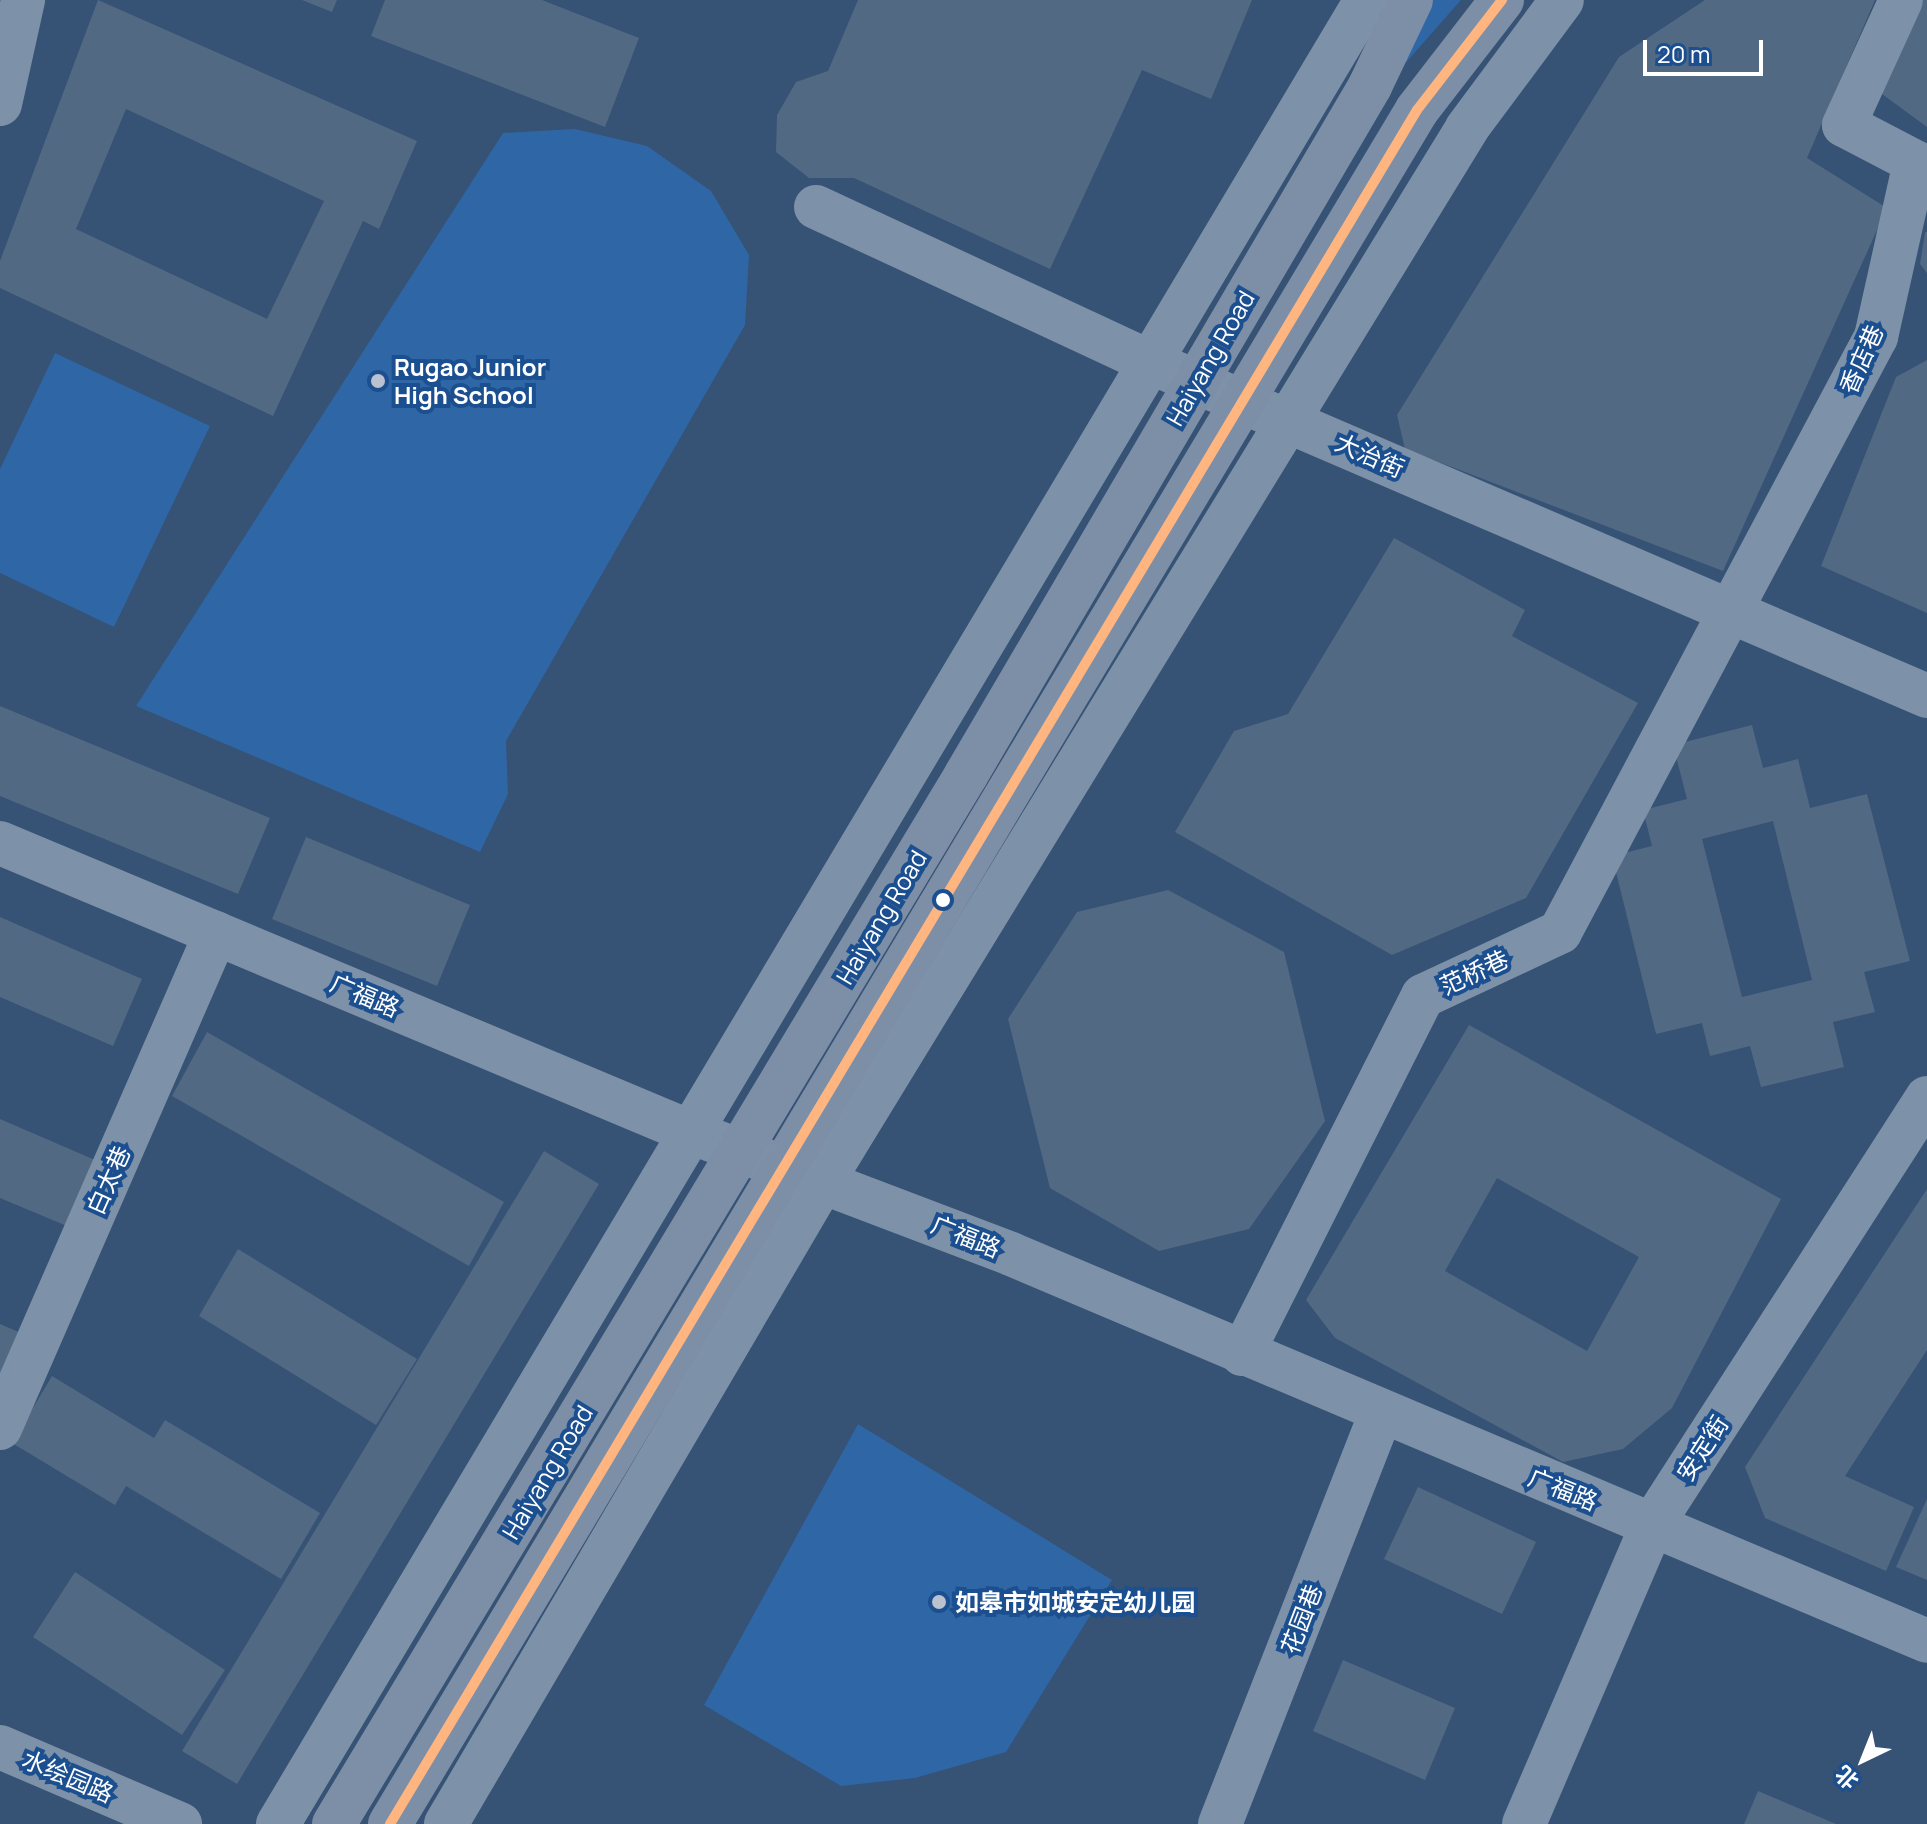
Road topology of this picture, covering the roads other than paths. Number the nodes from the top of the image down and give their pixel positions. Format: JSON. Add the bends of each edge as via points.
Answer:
{"nodes":[{"id":1,"x":1366,"y":0,"type":"edge"},
{"id":2,"x":1411,"y":0,"type":"edge"},
{"id":3,"x":1502,"y":0,"type":"edge"},
{"id":4,"x":1562,"y":0,"type":"edge"},
{"id":5,"x":1901,"y":0,"type":"edge"},
{"id":6,"x":19,"y":1,"type":"edge"},
{"id":7,"x":0,"y":104,"type":"edge"},
{"id":8,"x":816,"y":207,"type":"dead end"},
{"id":9,"x":1150,"y":362,"type":"junction"},
{"id":10,"x":1197,"y":380,"type":"junction"},
{"id":11,"x":1244,"y":400,"type":"junction"},
{"id":12,"x":1289,"y":419,"type":"junction"},
{"id":13,"x":1731,"y":613,"type":"junction"},
{"id":14,"x":1927,"y":696,"type":"edge"},
{"id":15,"x":0,"y":843,"type":"edge"},
{"id":16,"x":216,"y":933,"type":"junction"},
{"id":17,"x":1927,"y":1098,"type":"edge"},
{"id":18,"x":693,"y":1133,"type":"junction"},
{"id":19,"x":742,"y":1149,"type":"junction"},
{"id":20,"x":785,"y":1162,"type":"junction"},
{"id":21,"x":825,"y":1178,"type":"junction"},
{"id":22,"x":1242,"y":1354,"type":"junction"},
{"id":23,"x":1381,"y":1414,"type":"junction"},
{"id":24,"x":0,"y":1428,"type":"edge"},
{"id":25,"x":1652,"y":1525,"type":"junction"},
{"id":26,"x":1927,"y":1641,"type":"edge"},
{"id":27,"x":0,"y":1747,"type":"edge"},
{"id":28,"x":180,"y":1824,"type":"edge"},
{"id":29,"x":278,"y":1824,"type":"edge"},
{"id":30,"x":334,"y":1824,"type":"edge"},
{"id":31,"x":390,"y":1824,"type":"edge"},
{"id":32,"x":446,"y":1824,"type":"edge"},
{"id":33,"x":1220,"y":1824,"type":"edge"},
{"id":34,"x":1524,"y":1824,"type":"edge"}],
"edges":[{"from":1,"to":9,"type":"street"},
{"from":2,"to":10,"type":"main road","name":"Haiyang Road","via":[[1370,86]]},
{"from":3,"to":11,"type":"main road","name":"Haiyang Road","via":[[1417,110]]},
{"from":4,"to":12,"type":"street","via":[[1467,128]]},
{"from":5,"to":13,"type":"street","name":"香店巷","via":[[1844,125],[1915,162],[1879,323]]},
{"from":6,"to":7,"type":"street"},
{"from":8,"to":9,"type":"street","name":"大治街"},
{"from":9,"to":10,"type":"street","name":"大治街"},
{"from":9,"to":18,"type":"street"},
{"from":10,"to":11,"type":"street","name":"大治街"},
{"from":10,"to":19,"type":"main road","name":"Haiyang Road"},
{"from":11,"to":12,"type":"street","name":"大治街"},
{"from":11,"to":20,"type":"main road","name":"Haiyang Road"},
{"from":12,"to":13,"type":"street","name":"大治街"},
{"from":12,"to":21,"type":"street"},
{"from":13,"to":14,"type":"street","name":"大治街"},
{"from":13,"to":22,"type":"street","name":"范桥巷","via":[[1560,932],[1423,996]]},
{"from":15,"to":16,"type":"street","name":"广福路"},
{"from":16,"to":18,"type":"street","name":"广福路"},
{"from":16,"to":24,"type":"street","name":"白太巷"},
{"from":17,"to":25,"type":"street","name":"安定街"},
{"from":18,"to":19,"type":"street","name":"广福路"},
{"from":18,"to":29,"type":"street"},
{"from":19,"to":20,"type":"street","name":"广福路"},
{"from":19,"to":30,"type":"main road","name":"Haiyang Road"},
{"from":20,"to":21,"type":"street","name":"广福路"},
{"from":20,"to":31,"type":"main road","name":"Haiyang Road"},
{"from":21,"to":22,"type":"street","name":"广福路"},
{"from":21,"to":32,"type":"street"},
{"from":22,"to":23,"type":"street","name":"广福路"},
{"from":23,"to":25,"type":"street","name":"广福路"},
{"from":23,"to":33,"type":"street","name":"花园巷"},
{"from":25,"to":26,"type":"street","name":"广福路"},
{"from":25,"to":34,"type":"street","name":"安定街"},
{"from":27,"to":28,"type":"street","name":"水绘园路"}]}
